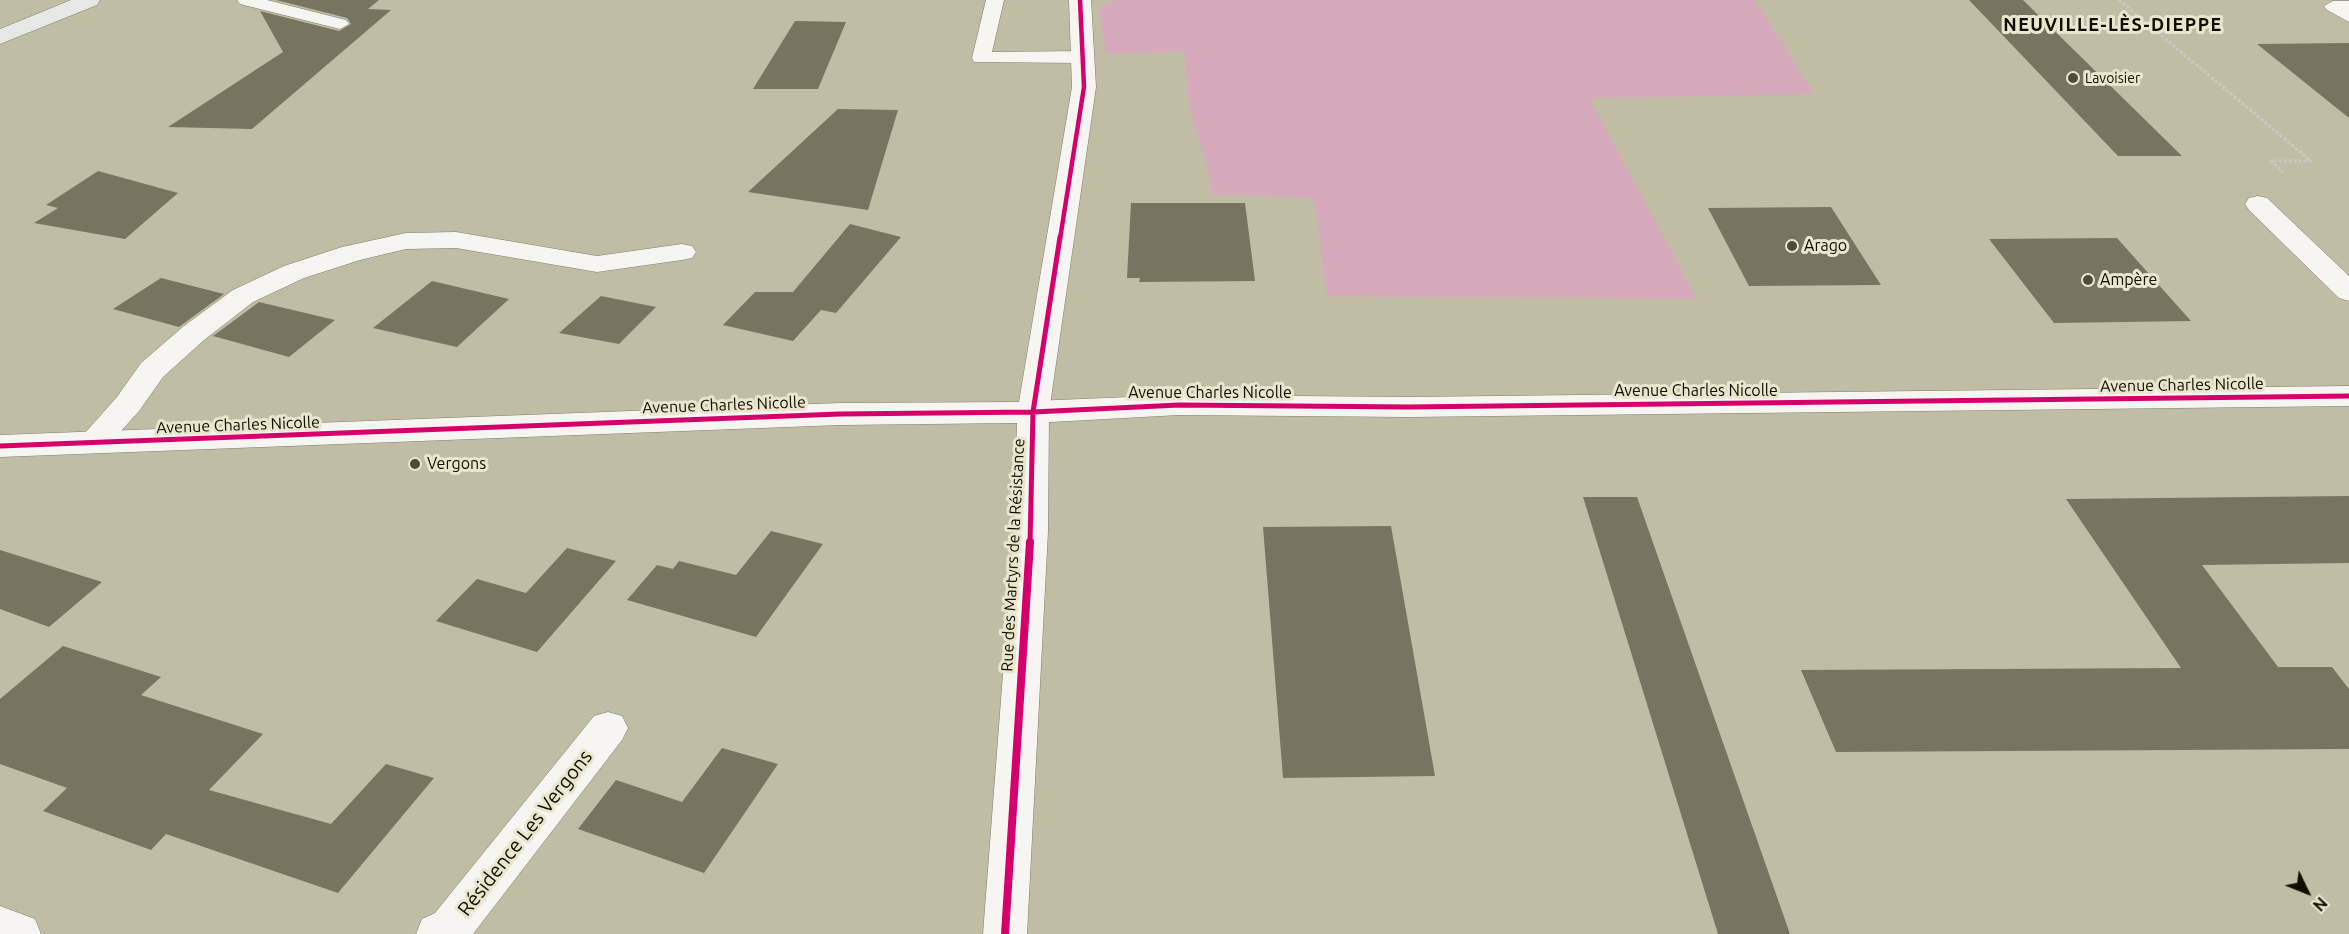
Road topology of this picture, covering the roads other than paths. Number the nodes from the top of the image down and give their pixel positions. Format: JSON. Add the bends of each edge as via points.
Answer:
{"nodes":[{"id":1,"x":89,"y":0,"type":"edge"},
{"id":2,"x":246,"y":0,"type":"edge"},
{"id":3,"x":995,"y":0,"type":"edge"},
{"id":4,"x":1080,"y":0,"type":"edge"},
{"id":5,"x":2349,"y":6,"type":"edge"},
{"id":6,"x":2349,"y":17,"type":"edge"},
{"id":7,"x":340,"y":24,"type":"dead end"},
{"id":8,"x":0,"y":37,"type":"edge"},
{"id":9,"x":1083,"y":57,"type":"junction"},
{"id":10,"x":2258,"y":204,"type":"dead end"},
{"id":11,"x":682,"y":252,"type":"dead end"},
{"id":12,"x":2349,"y":292,"type":"edge"},
{"id":13,"x":2349,"y":396,"type":"edge"},
{"id":14,"x":1033,"y":412,"type":"junction"},
{"id":15,"x":93,"y":442,"type":"junction"},
{"id":16,"x":1,"y":448,"type":"edge"},
{"id":17,"x":608,"y":728,"type":"dead end"},
{"id":18,"x":0,"y":927,"type":"edge"},
{"id":19,"x":19,"y":934,"type":"edge"},
{"id":20,"x":438,"y":934,"type":"edge"},
{"id":21,"x":1005,"y":934,"type":"edge"}],
"edges":[{"from":1,"to":8,"type":"main road"},
{"from":2,"to":7,"type":"lane"},
{"from":3,"to":9,"type":"lane","via":[[981,58]]},
{"from":4,"to":9,"type":"street","name":"Rue des Martyrs de la Résistance"},
{"from":5,"to":6,"type":"lane","via":[[2333,6]]},
{"from":9,"to":14,"type":"street","name":"Rue des Martyrs de la Résistance","via":[[1084,87]]},
{"from":10,"to":12,"type":"street"},
{"from":11,"to":15,"type":"street","via":[[597,264],[456,240],[406,241],[352,253],[294,272],[243,296],[152,370]]},
{"from":13,"to":14,"type":"street","name":"Avenue Charles Nicolle","via":[[1420,407],[1179,405]]},
{"from":14,"to":15,"type":"street","name":"Avenue Charles Nicolle","via":[[840,414]]},
{"from":14,"to":21,"type":"street","name":"Rue des Martyrs de la Résistance","via":[[1030,531]]},
{"from":15,"to":16,"type":"street","name":"Avenue Charles Nicolle"},
{"from":17,"to":20,"type":"street","name":"Résidence Les Vergons","via":[[451,928]]},
{"from":18,"to":19,"type":"street"}]}
